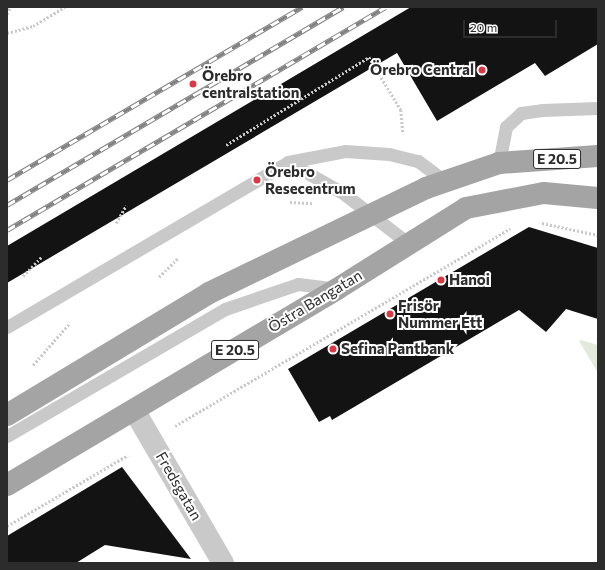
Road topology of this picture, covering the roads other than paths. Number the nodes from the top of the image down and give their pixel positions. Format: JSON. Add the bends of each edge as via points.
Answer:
{"nodes":[{"id":1,"x":598,"y":108,"type":"edge"},
{"id":2,"x":598,"y":156,"type":"edge"},
{"id":3,"x":288,"y":162,"type":"junction"},
{"id":4,"x":498,"y":162,"type":"junction"},
{"id":5,"x":445,"y":181,"type":"junction"},
{"id":6,"x":598,"y":198,"type":"edge"},
{"id":7,"x":374,"y":215,"type":"junction"},
{"id":8,"x":408,"y":243,"type":"junction"},
{"id":9,"x":337,"y":289,"type":"junction"},
{"id":10,"x":7,"y":327,"type":"edge"},
{"id":11,"x":134,"y":410,"type":"junction"},
{"id":12,"x":7,"y":414,"type":"edge"},
{"id":13,"x":7,"y":436,"type":"edge"},
{"id":14,"x":7,"y":485,"type":"edge"},
{"id":15,"x":223,"y":563,"type":"edge"}],
"edges":[{"from":1,"to":4,"type":"lane","via":[[521,113],[506,127]]},
{"from":2,"to":4,"type":"main road","number":"E 20.5"},
{"from":3,"to":5,"type":"lane","via":[[345,151],[389,154],[418,161]]},
{"from":3,"to":7,"type":"lane","via":[[343,193]]},
{"from":3,"to":10,"type":"lane"},
{"from":4,"to":5,"type":"main road","number":"E 20.5"},
{"from":5,"to":7,"type":"main road","number":"E 20.5"},
{"from":6,"to":8,"type":"main road","name":"Östra Bangatan","number":"E 20.5","via":[[544,193],[466,208]]},
{"from":7,"to":8,"type":"lane"},
{"from":7,"to":12,"type":"main road","number":"E 20.5","via":[[209,293]]},
{"from":8,"to":9,"type":"main road","name":"Östra Bangatan","number":"E 20.5"},
{"from":9,"to":11,"type":"main road","name":"Östra Bangatan","number":"E 20.5"},
{"from":9,"to":13,"type":"lane","via":[[298,284],[225,309]]},
{"from":11,"to":14,"type":"main road","name":"Östra Bangatan","number":"E 20.5"},
{"from":11,"to":15,"type":"street","name":"Fredsgatan"}]}
